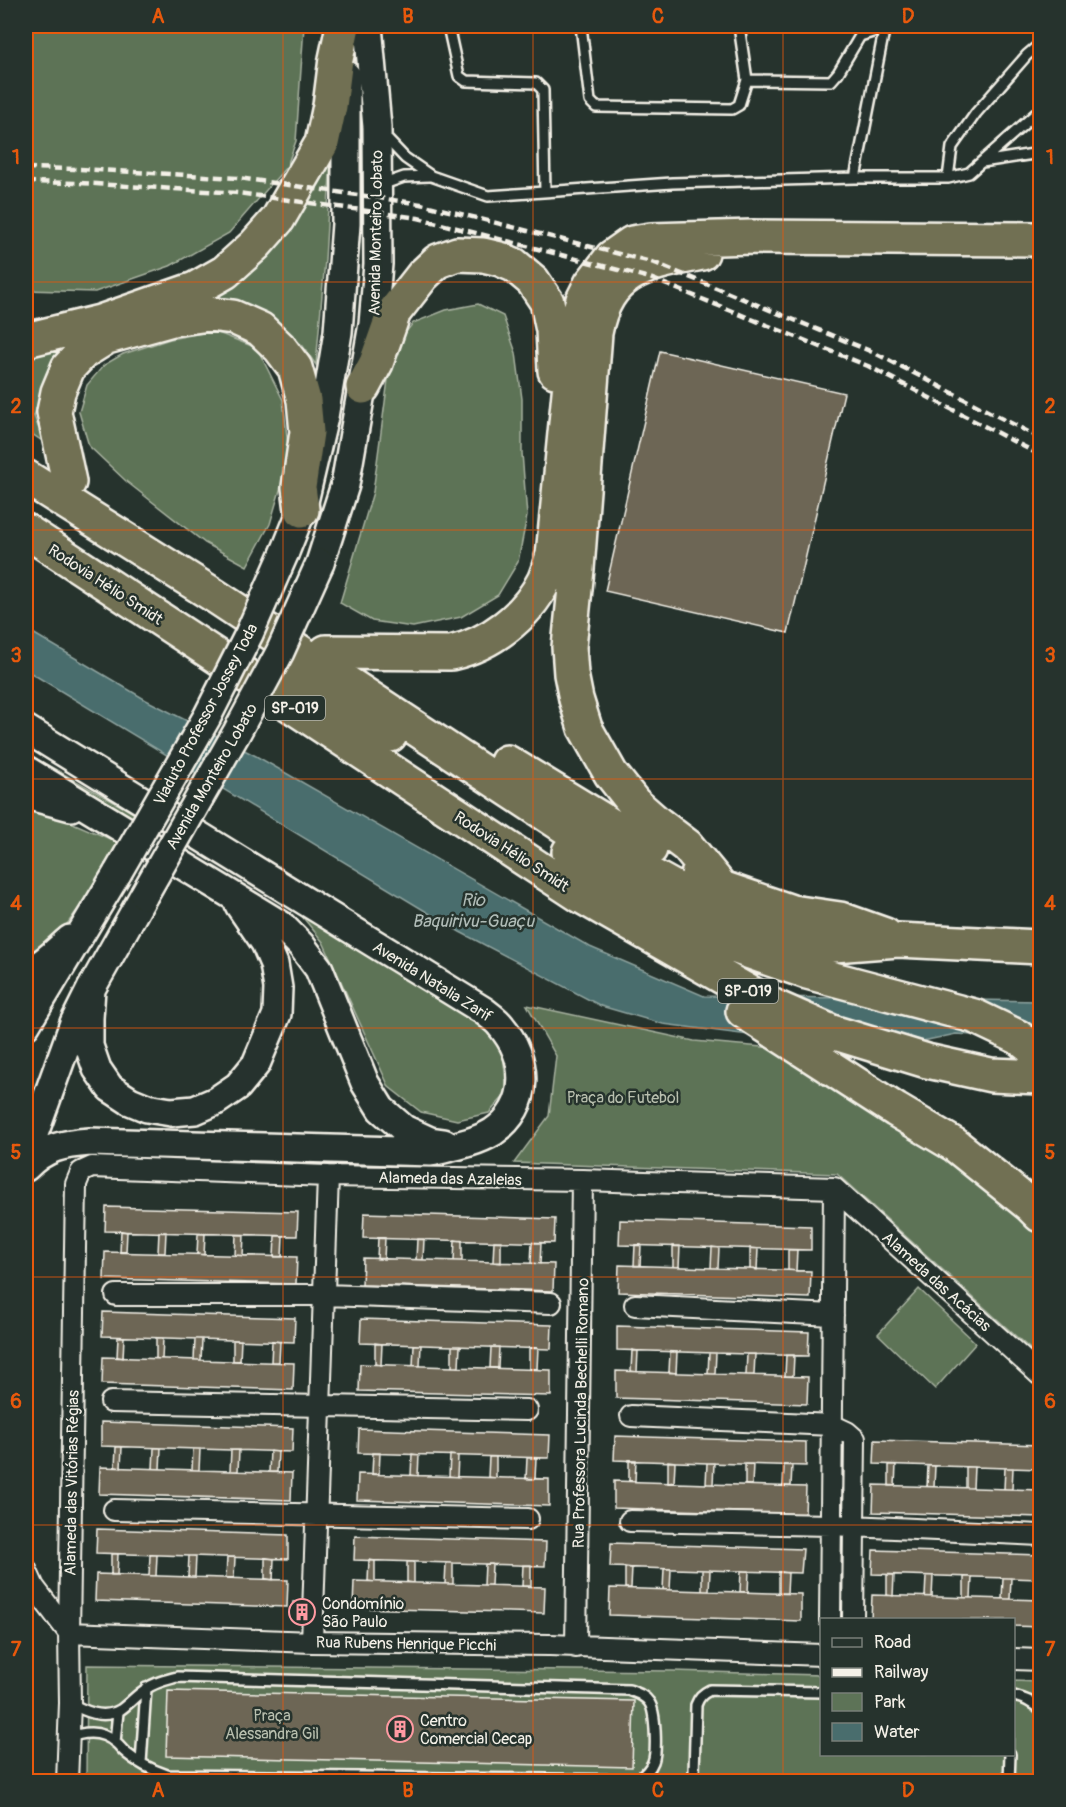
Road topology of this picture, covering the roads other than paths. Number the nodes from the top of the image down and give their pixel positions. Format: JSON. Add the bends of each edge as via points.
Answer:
{"nodes":[{"id":1,"x":344,"y":26,"type":"edge"},
{"id":2,"x":368,"y":26,"type":"edge"},
{"id":3,"x":448,"y":26,"type":"edge"},
{"id":4,"x":582,"y":26,"type":"edge"},
{"id":5,"x":740,"y":26,"type":"edge"},
{"id":6,"x":885,"y":27,"type":"edge"},
{"id":7,"x":1041,"y":44,"type":"edge"},
{"id":8,"x":747,"y":80,"type":"junction"},
{"id":9,"x":1041,"y":110,"type":"edge"},
{"id":10,"x":377,"y":127,"type":"junction"},
{"id":11,"x":1041,"y":153,"type":"edge"},
{"id":12,"x":982,"y":162,"type":"junction"},
{"id":13,"x":431,"y":176,"type":"junction"},
{"id":14,"x":855,"y":178,"type":"junction"},
{"id":15,"x":948,"y":178,"type":"junction"},
{"id":16,"x":378,"y":187,"type":"junction"},
{"id":17,"x":545,"y":192,"type":"junction"},
{"id":18,"x":752,"y":237,"type":"junction"},
{"id":19,"x":1041,"y":239,"type":"edge"},
{"id":20,"x":26,"y":340,"type":"edge"},
{"id":21,"x":363,"y":387,"type":"junction"},
{"id":22,"x":26,"y":453,"type":"edge"},
{"id":23,"x":26,"y":477,"type":"edge"},
{"id":24,"x":561,"y":480,"type":"junction"},
{"id":25,"x":69,"y":482,"type":"junction"},
{"id":26,"x":302,"y":510,"type":"junction"},
{"id":27,"x":26,"y":531,"type":"edge"},
{"id":28,"x":285,"y":552,"type":"joint"},
{"id":29,"x":212,"y":594,"type":"junction"},
{"id":30,"x":182,"y":634,"type":"junction"},
{"id":31,"x":327,"y":652,"type":"junction"},
{"id":32,"x":360,"y":717,"type":"junction"},
{"id":33,"x":26,"y":729,"type":"edge"},
{"id":34,"x":26,"y":770,"type":"edge"},
{"id":35,"x":26,"y":795,"type":"edge"},
{"id":36,"x":106,"y":817,"type":"junction"},
{"id":37,"x":722,"y":888,"type":"junction"},
{"id":38,"x":573,"y":890,"type":"junction"},
{"id":39,"x":229,"y":893,"type":"junction"},
{"id":40,"x":89,"y":922,"type":"junction"},
{"id":41,"x":898,"y":940,"type":"junction"},
{"id":42,"x":1041,"y":947,"type":"edge"},
{"id":43,"x":26,"y":972,"type":"edge"},
{"id":44,"x":91,"y":989,"type":"junction"},
{"id":45,"x":26,"y":1025,"type":"edge"},
{"id":46,"x":1041,"y":1054,"type":"edge"},
{"id":47,"x":1041,"y":1077,"type":"edge"},
{"id":48,"x":460,"y":1145,"type":"junction"},
{"id":49,"x":26,"y":1156,"type":"edge"},
{"id":50,"x":26,"y":1167,"type":"edge"},
{"id":51,"x":328,"y":1176,"type":"junction"},
{"id":52,"x":582,"y":1179,"type":"junction"},
{"id":53,"x":76,"y":1184,"type":"joint"},
{"id":54,"x":834,"y":1188,"type":"junction"},
{"id":55,"x":1041,"y":1215,"type":"edge"},
{"id":56,"x":116,"y":1295,"type":"dead end"},
{"id":57,"x":325,"y":1295,"type":"junction"},
{"id":58,"x":551,"y":1303,"type":"dead end"},
{"id":59,"x":635,"y":1305,"type":"dead end"},
{"id":60,"x":832,"y":1315,"type":"junction"},
{"id":61,"x":1041,"y":1375,"type":"edge"},
{"id":62,"x":111,"y":1402,"type":"dead end"},
{"id":63,"x":321,"y":1405,"type":"junction"},
{"id":64,"x":527,"y":1410,"type":"dead end"},
{"id":65,"x":631,"y":1416,"type":"dead end"},
{"id":66,"x":832,"y":1425,"type":"junction"},
{"id":67,"x":114,"y":1510,"type":"dead end"},
{"id":68,"x":317,"y":1513,"type":"junction"},
{"id":69,"x":528,"y":1519,"type":"dead end"},
{"id":70,"x":630,"y":1521,"type":"dead end"},
{"id":71,"x":831,"y":1526,"type":"junction"},
{"id":72,"x":855,"y":1526,"type":"junction"},
{"id":73,"x":1041,"y":1535,"type":"edge"},
{"id":74,"x":26,"y":1569,"type":"edge"},
{"id":75,"x":830,"y":1618,"type":"edge"},
{"id":76,"x":853,"y":1618,"type":"edge"},
{"id":77,"x":69,"y":1633,"type":"junction"},
{"id":78,"x":312,"y":1642,"type":"junction"},
{"id":79,"x":576,"y":1647,"type":"junction"},
{"id":80,"x":820,"y":1655,"type":"edge"},
{"id":81,"x":1015,"y":1659,"type":"edge"},
{"id":82,"x":1041,"y":1660,"type":"edge"},
{"id":83,"x":146,"y":1688,"type":"junction"},
{"id":84,"x":820,"y":1692,"type":"edge"},
{"id":85,"x":1015,"y":1696,"type":"edge"},
{"id":86,"x":69,"y":1703,"type":"junction"},
{"id":87,"x":1041,"y":1710,"type":"edge"},
{"id":88,"x":117,"y":1712,"type":"junction"},
{"id":89,"x":68,"y":1738,"type":"junction"},
{"id":90,"x":115,"y":1742,"type":"junction"},
{"id":91,"x":1010,"y":1756,"type":"edge"},
{"id":92,"x":141,"y":1763,"type":"junction"},
{"id":93,"x":67,"y":1782,"type":"edge"},
{"id":94,"x":700,"y":1782,"type":"edge"},
{"id":95,"x":1009,"y":1782,"type":"edge"}],
"edges":[{"from":1,"to":20,"type":"highway","via":[[322,143],[278,219],[255,245],[225,272],[195,289],[100,322]]},
{"from":1,"to":26,"type":"main road","name":"Avenida Monteiro Lobato","via":[[346,224],[338,332],[324,417]]},
{"from":2,"to":10,"type":"main road","name":"Avenida Monteiro Lobato"},
{"from":3,"to":17,"type":"lane","via":[[459,76],[466,81],[536,83],[543,90]]},
{"from":4,"to":8,"type":"lane","via":[[590,101],[596,107],[732,109],[739,105]]},
{"from":5,"to":8,"type":"lane"},
{"from":6,"to":8,"type":"lane","via":[[860,36],[831,81]]},
{"from":6,"to":14,"type":"lane"},
{"from":7,"to":15,"type":"lane","via":[[976,113],[952,147]]},
{"from":9,"to":12,"type":"lane"},
{"from":10,"to":13,"type":"lane","via":[[405,158]]},
{"from":10,"to":16,"type":"main road","name":"Avenida Monteiro Lobato"},
{"from":11,"to":12,"type":"lane"},
{"from":12,"to":15,"type":"lane","via":[[969,173]]},
{"from":13,"to":16,"type":"lane","via":[[404,177]]},
{"from":13,"to":17,"type":"lane","via":[[488,196]]},
{"from":14,"to":15,"type":"lane"},
{"from":14,"to":17,"type":"lane","via":[[672,183]]},
{"from":16,"to":21,"type":"main road","name":"Avenida Monteiro Lobato","via":[[378,264]]},
{"from":18,"to":19,"type":"highway"},
{"from":18,"to":24,"type":"highway","via":[[632,243],[598,272],[576,322]]},
{"from":18,"to":37,"type":"highway","via":[[741,245],[637,270],[618,283],[603,305],[595,333],[568,647],[585,728],[611,774],[634,802],[687,846]]},
{"from":21,"to":24,"type":"highway","via":[[394,312],[438,261],[457,254],[483,255],[514,265],[547,302],[553,330]]},
{"from":21,"to":44,"type":"main road","name":"Avenida Monteiro Lobato","bridge":true,"via":[[345,485],[320,563],[280,652]]},
{"from":22,"to":25,"type":"highway","number":"SP-019"},
{"from":23,"to":29,"type":"highway","number":"SP-019"},
{"from":24,"to":31,"type":"highway","via":[[553,555],[544,581],[527,608],[498,634],[451,654]]},
{"from":25,"to":26,"type":"highway","via":[[54,412],[68,368],[83,352],[107,337],[172,319],[209,314],[233,316],[260,329],[295,368],[307,432],[299,487]]},
{"from":25,"to":31,"type":"highway","number":"SP-019"},
{"from":26,"to":28,"type":"main road","name":"Avenida Monteiro Lobato"},
{"from":27,"to":30,"type":"highway","name":"Rodovia Hélio Smidt","number":"SP-019"},
{"from":28,"to":40,"type":"main road","name":"Viaduto Professor Jossey Toda","bridge":true,"via":[[207,717]]},
{"from":29,"to":32,"type":"highway","via":[[243,633],[323,685]]},
{"from":29,"to":41,"type":"highway","number":"SP-019","via":[[573,832],[694,898],[763,928],[811,941],[834,945]]},
{"from":30,"to":32,"type":"highway","via":[[237,643],[318,697]]},
{"from":30,"to":38,"type":"highway","name":"Rodovia Hélio Smidt","number":"SP-019"},
{"from":31,"to":37,"type":"highway","number":"SP-019","via":[[640,844]]},
{"from":32,"to":46,"type":"highway","via":[[653,906],[734,946],[807,972],[974,1016],[1018,1037]]},
{"from":33,"to":48,"type":"main road","name":"Avenida Natalia Zarif","via":[[500,1024],[514,1044],[523,1089],[510,1117],[491,1132]]},
{"from":34,"to":36,"type":"main road"},
{"from":35,"to":36,"type":"main road"},
{"from":36,"to":39,"type":"main road"},
{"from":37,"to":41,"type":"highway","number":"SP-019","via":[[792,912],[840,920]]},
{"from":38,"to":47,"type":"highway","name":"Rodovia Hélio Smidt","number":"SP-019","via":[[776,1007],[832,1032],[927,1061],[991,1075]]},
{"from":38,"to":55,"type":"highway","via":[[706,989],[955,1145]]},
{"from":39,"to":44,"type":"main road","via":[[265,943],[278,988],[277,1014],[267,1041],[256,1064],[238,1086],[195,1110],[171,1112],[138,1105],[110,1089],[89,1046]]},
{"from":39,"to":48,"type":"main road","via":[[281,925],[319,969],[365,1083],[381,1109],[404,1130],[430,1141]]},
{"from":40,"to":43,"type":"main road","via":[[52,956]]},
{"from":40,"to":45,"type":"main road"},
{"from":41,"to":42,"type":"highway","number":"SP-019"},
{"from":44,"to":49,"type":"main road","name":"Avenida Monteiro Lobato","via":[[74,1023]]},
{"from":48,"to":50,"type":"main road","name":"Avenida Natalia Zarif","via":[[431,1152],[90,1142],[52,1148]]},
{"from":51,"to":52,"type":"street","name":"Alameda das Azaleias"},
{"from":51,"to":53,"type":"street","name":"Alameda das Azaleias","via":[[92,1167],[81,1172]]},
{"from":51,"to":57,"type":"street"},
{"from":52,"to":54,"type":"street","name":"Alameda das Azaleias"},
{"from":52,"to":79,"type":"street","name":"Rua Professora Lucinda Bechelli Romano"},
{"from":53,"to":77,"type":"street","name":"Alameda das Vitórias Régias"},
{"from":54,"to":60,"type":"street"},
{"from":54,"to":61,"type":"street","name":"Alameda das Acácias"},
{"from":56,"to":57,"type":"street"},
{"from":57,"to":58,"type":"street"},
{"from":57,"to":63,"type":"street"},
{"from":59,"to":60,"type":"street"},
{"from":60,"to":66,"type":"street"},
{"from":62,"to":63,"type":"street"},
{"from":63,"to":64,"type":"street"},
{"from":63,"to":68,"type":"street"},
{"from":65,"to":66,"type":"street"},
{"from":66,"to":71,"type":"street"},
{"from":66,"to":72,"type":"street","via":[[855,1439]]},
{"from":67,"to":68,"type":"street"},
{"from":68,"to":69,"type":"street"},
{"from":68,"to":78,"type":"street"},
{"from":70,"to":71,"type":"street"},
{"from":71,"to":72,"type":"street"},
{"from":71,"to":75,"type":"street"},
{"from":72,"to":73,"type":"street"},
{"from":72,"to":76,"type":"street"},
{"from":74,"to":77,"type":"street","via":[[34,1587]]},
{"from":77,"to":78,"type":"street","name":"Rua Rubens Henrique Picchi"},
{"from":77,"to":86,"type":"street","name":"Alameda das Vitórias Régias"},
{"from":78,"to":79,"type":"street","name":"Rua Rubens Henrique Picchi"},
{"from":79,"to":80,"type":"street","name":"Rua Rubens Henrique Picchi"},
{"from":81,"to":82,"type":"street"},
{"from":83,"to":88,"type":"lane"},
{"from":83,"to":92,"type":"lane"},
{"from":83,"to":92,"type":"lane","via":[[177,1677],[629,1690],[643,1695],[651,1704],[654,1760],[638,1780],[167,1775]]},
{"from":84,"to":94,"type":"lane","via":[[704,1693],[696,1705],[694,1773]]},
{"from":85,"to":87,"type":"lane"},
{"from":86,"to":88,"type":"lane","via":[[94,1714]]},
{"from":86,"to":89,"type":"street","name":"Alameda das Vitórias Régias"},
{"from":88,"to":90,"type":"lane"},
{"from":89,"to":90,"type":"lane","via":[[92,1732]]},
{"from":89,"to":93,"type":"street","name":"Alameda das Vitórias Régias"},
{"from":90,"to":92,"type":"lane"},
{"from":91,"to":95,"type":"lane"}]}
